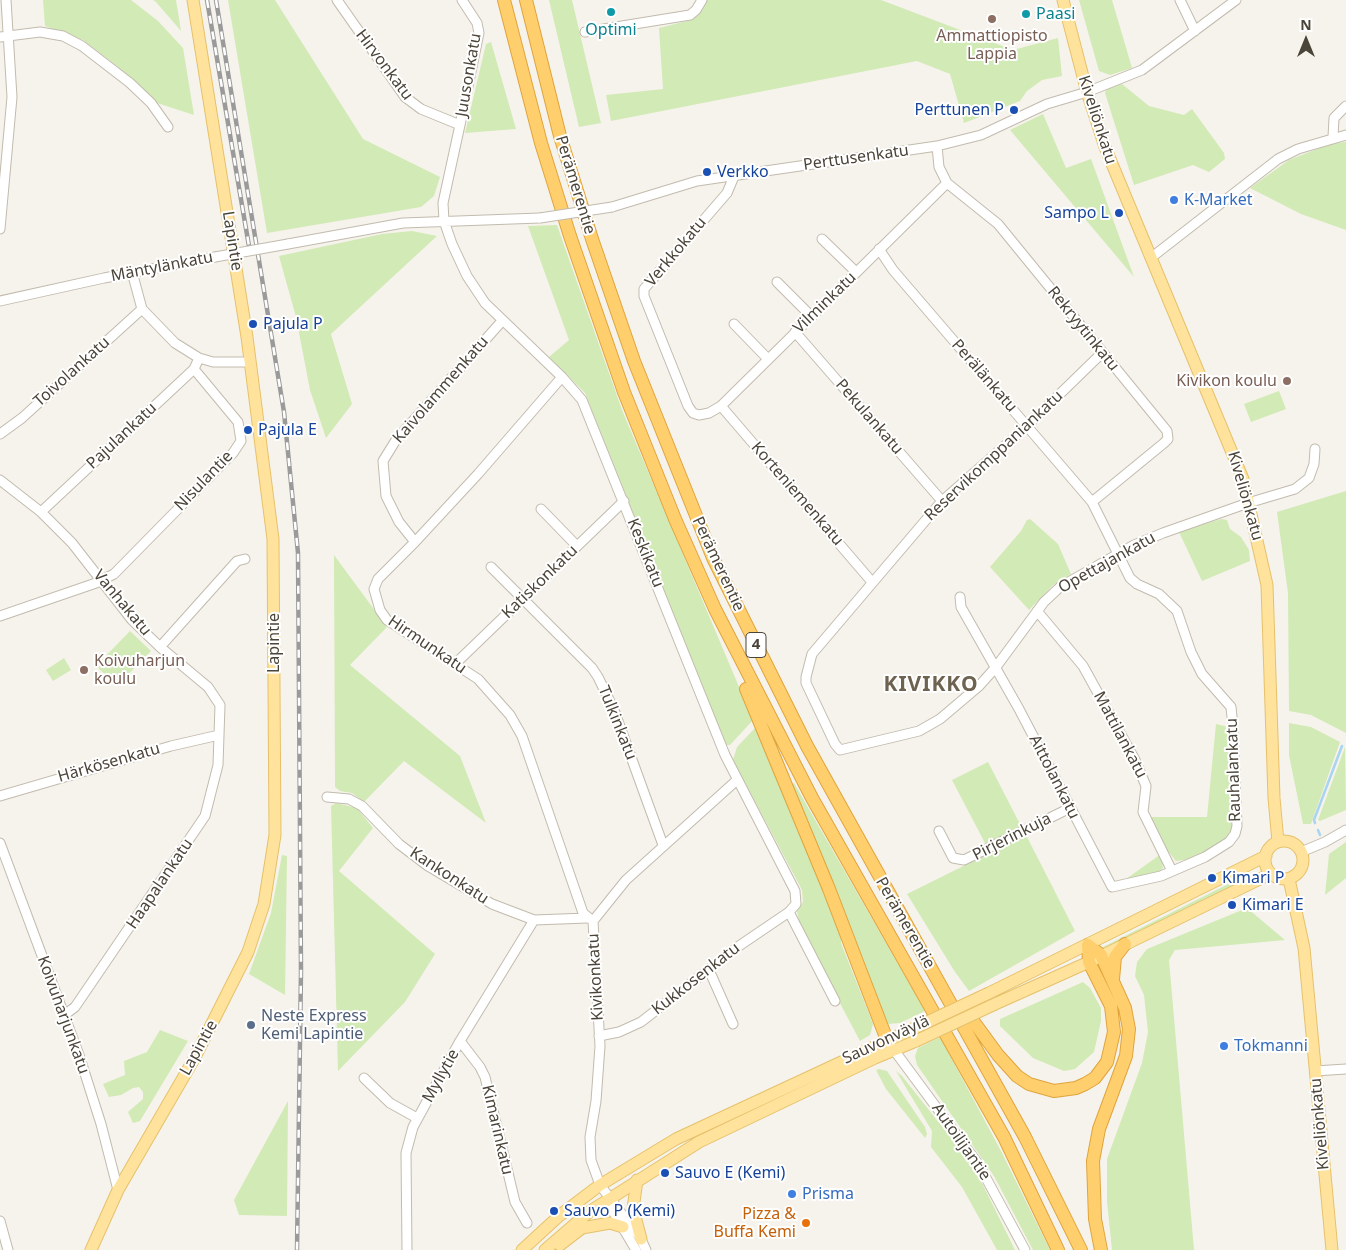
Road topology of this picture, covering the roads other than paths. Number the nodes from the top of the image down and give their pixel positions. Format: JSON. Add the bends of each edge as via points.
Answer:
{"nodes":[{"id":1,"x":6,"y":0,"type":"edge"},
{"id":2,"x":193,"y":0,"type":"edge"},
{"id":3,"x":337,"y":0,"type":"edge"},
{"id":4,"x":462,"y":0,"type":"edge"},
{"id":5,"x":504,"y":0,"type":"edge"},
{"id":6,"x":526,"y":0,"type":"edge"},
{"id":7,"x":702,"y":0,"type":"edge"},
{"id":8,"x":1063,"y":0,"type":"edge"},
{"id":9,"x":1180,"y":0,"type":"edge"},
{"id":10,"x":1236,"y":0,"type":"edge"},
{"id":11,"x":1195,"y":31,"type":"junction"},
{"id":12,"x":585,"y":32,"type":"dead end"},
{"id":13,"x":4,"y":36,"type":"edge"},
{"id":14,"x":1087,"y":92,"type":"junction"},
{"id":15,"x":1346,"y":106,"type":"edge"},
{"id":16,"x":460,"y":125,"type":"junction"},
{"id":17,"x":168,"y":127,"type":"dead end"},
{"id":18,"x":1346,"y":135,"type":"edge"},
{"id":19,"x":1333,"y":137,"type":"junction"},
{"id":20,"x":936,"y":146,"type":"junction"},
{"id":21,"x":735,"y":174,"type":"junction"},
{"id":22,"x":947,"y":183,"type":"junction"},
{"id":23,"x":444,"y":221,"type":"junction"},
{"id":24,"x":0,"y":229,"type":"edge"},
{"id":25,"x":822,"y":239,"type":"dead end"},
{"id":26,"x":879,"y":249,"type":"junction"},
{"id":27,"x":1152,"y":257,"type":"junction"},
{"id":28,"x":132,"y":272,"type":"junction"},
{"id":29,"x":856,"y":272,"type":"junction"},
{"id":30,"x":777,"y":282,"type":"dead end"},
{"id":31,"x":0,"y":301,"type":"edge"},
{"id":32,"x":142,"y":309,"type":"junction"},
{"id":33,"x":811,"y":316,"type":"junction"},
{"id":34,"x":502,"y":321,"type":"junction"},
{"id":35,"x":734,"y":324,"type":"dead end"},
{"id":36,"x":795,"y":332,"type":"junction"},
{"id":37,"x":1102,"y":353,"type":"junction"},
{"id":38,"x":199,"y":358,"type":"junction"},
{"id":39,"x":767,"y":358,"type":"junction"},
{"id":40,"x":250,"y":362,"type":"junction"},
{"id":41,"x":194,"y":369,"type":"junction"},
{"id":42,"x":562,"y":377,"type":"junction"},
{"id":43,"x":721,"y":406,"type":"junction"},
{"id":44,"x":699,"y":415,"type":"joint"},
{"id":45,"x":1027,"y":426,"type":"junction"},
{"id":46,"x":0,"y":434,"type":"edge"},
{"id":47,"x":1315,"y":449,"type":"dead end"},
{"id":48,"x":0,"y":480,"type":"edge"},
{"id":49,"x":624,"y":500,"type":"junction"},
{"id":50,"x":942,"y":501,"type":"junction"},
{"id":51,"x":1092,"y":502,"type":"junction"},
{"id":52,"x":1248,"y":503,"type":"junction"},
{"id":53,"x":540,"y":509,"type":"dead end"},
{"id":54,"x":42,"y":512,"type":"junction"},
{"id":55,"x":416,"y":542,"type":"junction"},
{"id":56,"x":578,"y":546,"type":"junction"},
{"id":57,"x":1118,"y":554,"type":"junction"},
{"id":58,"x":245,"y":559,"type":"dead end"},
{"id":59,"x":492,"y":567,"type":"dead end"},
{"id":60,"x":102,"y":580,"type":"junction"},
{"id":61,"x":872,"y":582,"type":"junction"},
{"id":62,"x":960,"y":597,"type":"dead end"},
{"id":63,"x":522,"y":598,"type":"junction"},
{"id":64,"x":1037,"y":611,"type":"junction"},
{"id":65,"x":0,"y":616,"type":"edge"},
{"id":66,"x":160,"y":647,"type":"junction"},
{"id":67,"x":734,"y":651,"type":"junction"},
{"id":68,"x":456,"y":663,"type":"junction"},
{"id":69,"x":996,"y":667,"type":"junction"},
{"id":70,"x":219,"y":735,"type":"junction"},
{"id":71,"x":844,"y":750,"type":"joint"},
{"id":72,"x":737,"y":780,"type":"junction"},
{"id":73,"x":0,"y":796,"type":"edge"},
{"id":74,"x":327,"y":797,"type":"dead end"},
{"id":75,"x":1070,"y":808,"type":"junction"},
{"id":76,"x":1346,"y":830,"type":"edge"},
{"id":77,"x":939,"y":831,"type":"dead end"},
{"id":78,"x":1278,"y":842,"type":"junction"},
{"id":79,"x":0,"y":843,"type":"edge"},
{"id":80,"x":663,"y":845,"type":"junction"},
{"id":81,"x":1301,"y":852,"type":"junction"},
{"id":82,"x":1266,"y":856,"type":"junction"},
{"id":83,"x":1172,"y":871,"type":"junction"},
{"id":84,"x":1270,"y":874,"type":"junction"},
{"id":85,"x":1289,"y":879,"type":"junction"},
{"id":86,"x":1112,"y":887,"type":"joint"},
{"id":87,"x":789,"y":912,"type":"junction"},
{"id":88,"x":534,"y":920,"type":"junction"},
{"id":89,"x":590,"y":920,"type":"junction"},
{"id":90,"x":1125,"y":944,"type":"junction"},
{"id":91,"x":1088,"y":945,"type":"junction"},
{"id":92,"x":1101,"y":955,"type":"junction"},
{"id":93,"x":1089,"y":962,"type":"junction"},
{"id":94,"x":709,"y":970,"type":"junction"},
{"id":95,"x":940,"y":982,"type":"junction"},
{"id":96,"x":1113,"y":982,"type":"junction"},
{"id":97,"x":835,"y":1001,"type":"dead end"},
{"id":98,"x":63,"y":1016,"type":"junction"},
{"id":99,"x":969,"y":1016,"type":"junction"},
{"id":100,"x":733,"y":1024,"type":"dead end"},
{"id":101,"x":599,"y":1036,"type":"junction"},
{"id":102,"x":460,"y":1041,"type":"junction"},
{"id":103,"x":890,"y":1045,"type":"junction"},
{"id":104,"x":1346,"y":1069,"type":"edge"},
{"id":105,"x":1315,"y":1071,"type":"junction"},
{"id":106,"x":364,"y":1078,"type":"dead end"},
{"id":107,"x":417,"y":1118,"type":"junction"},
{"id":108,"x":637,"y":1180,"type":"junction"},
{"id":109,"x":600,"y":1186,"type":"junction"},
{"id":110,"x":118,"y":1190,"type":"junction"},
{"id":111,"x":609,"y":1198,"type":"junction"},
{"id":112,"x":0,"y":1221,"type":"edge"},
{"id":113,"x":527,"y":1223,"type":"dead end"},
{"id":114,"x":623,"y":1227,"type":"junction"},
{"id":115,"x":641,"y":1239,"type":"junction"},
{"id":116,"x":547,"y":1248,"type":"edge"},
{"id":117,"x":8,"y":1250,"type":"edge"},
{"id":118,"x":91,"y":1250,"type":"edge"},
{"id":119,"x":408,"y":1250,"type":"edge"},
{"id":120,"x":522,"y":1250,"type":"edge"},
{"id":121,"x":636,"y":1250,"type":"edge"},
{"id":122,"x":646,"y":1250,"type":"edge"},
{"id":123,"x":1025,"y":1250,"type":"edge"},
{"id":124,"x":1058,"y":1250,"type":"edge"},
{"id":125,"x":1081,"y":1250,"type":"edge"},
{"id":126,"x":1101,"y":1250,"type":"edge"},
{"id":127,"x":1332,"y":1250,"type":"edge"}],
"edges":[{"from":1,"to":13,"type":"street"},
{"from":2,"to":40,"type":"main road","name":"Lapintie"},
{"from":3,"to":16,"type":"street","name":"Hirvonkatu","via":[[405,97],[421,109]]},
{"from":4,"to":16,"type":"street","name":"Juusonkatu","via":[[477,23],[479,33]]},
{"from":5,"to":67,"type":"highway","name":"Perämerentie","number":"4","via":[[541,143],[624,392],[675,519]]},
{"from":6,"to":95,"type":"highway","name":"Perämerentie","number":"4","via":[[560,136],[592,239],[634,361],[713,558],[807,746]]},
{"from":7,"to":12,"type":"street","via":[[690,15]]},
{"from":8,"to":14,"type":"main road","name":"Kiveliönkatu"},
{"from":9,"to":11,"type":"street"},
{"from":10,"to":11,"type":"street","name":"Perttusenkatu"},
{"from":11,"to":14,"type":"street","name":"Perttusenkatu","via":[[1142,70]]},
{"from":13,"to":17,"type":"street","via":[[51,32],[82,46],[151,103]]},
{"from":13,"to":24,"type":"street","via":[[12,105]]},
{"from":14,"to":20,"type":"street","name":"Perttusenkatu","via":[[1047,104],[981,135]]},
{"from":14,"to":27,"type":"main road","name":"Kiveliönkatu","via":[[1122,191]]},
{"from":15,"to":19,"type":"street","via":[[1334,118]]},
{"from":16,"to":23,"type":"street","via":[[443,199]]},
{"from":18,"to":19,"type":"street"},
{"from":19,"to":27,"type":"street","via":[[1278,159]]},
{"from":20,"to":21,"type":"street","name":"Perttusenkatu"},
{"from":20,"to":22,"type":"street"},
{"from":21,"to":23,"type":"street","name":"Perttusenkatu","bridge":true,"via":[[697,181],[612,207],[540,218]]},
{"from":21,"to":44,"type":"street","name":"Verkkokatu","via":[[727,193],[644,289],[688,406]]},
{"from":22,"to":26,"type":"street","name":"Vilminkatu"},
{"from":22,"to":37,"type":"street","name":"Rekryytinkatu","via":[[998,224]]},
{"from":23,"to":28,"type":"street","name":"Mäntylänkatu","bridge":true,"via":[[403,223]]},
{"from":23,"to":34,"type":"street","name":"Keskikatu","via":[[467,276]]},
{"from":25,"to":29,"type":"street"},
{"from":26,"to":29,"type":"street","name":"Vilminkatu"},
{"from":26,"to":45,"type":"street","name":"Perälänkatu","via":[[893,270]]},
{"from":27,"to":52,"type":"main road","name":"Kiveliönkatu","via":[[1231,447]]},
{"from":28,"to":31,"type":"street","name":"Mäntylänkatu"},
{"from":28,"to":32,"type":"street"},
{"from":29,"to":33,"type":"street","name":"Vilminkatu"},
{"from":30,"to":33,"type":"street"},
{"from":32,"to":38,"type":"street","via":[[175,343]]},
{"from":32,"to":46,"type":"street","name":"Toivolankatu","via":[[22,418]]},
{"from":33,"to":36,"type":"street","name":"Vilminkatu"},
{"from":34,"to":42,"type":"street","name":"Keskikatu"},
{"from":34,"to":55,"type":"street","name":"Kaivolammenkatu","via":[[396,440],[383,461],[386,496],[399,522]]},
{"from":35,"to":39,"type":"street"},
{"from":36,"to":39,"type":"street","name":"Vilminkatu"},
{"from":36,"to":50,"type":"street","name":"Pekulankatu"},
{"from":37,"to":45,"type":"street","name":"Reservikomppaniankatu"},
{"from":37,"to":51,"type":"street","name":"Rekryytinkatu","via":[[1168,436],[1164,443]]},
{"from":38,"to":40,"type":"street","via":[[225,363]]},
{"from":38,"to":41,"type":"street","name":"Pajulankatu"},
{"from":39,"to":43,"type":"street","name":"Vilminkatu"},
{"from":40,"to":110,"type":"main road","name":"Lapintie","via":[[273,539],[276,813],[269,884],[260,919],[240,970],[194,1059]]},
{"from":41,"to":54,"type":"street","name":"Pajulankatu"},
{"from":41,"to":60,"type":"street","name":"Nisulantie","via":[[238,422],[240,441],[114,574]]},
{"from":42,"to":49,"type":"street","name":"Keskikatu","via":[[582,400]]},
{"from":42,"to":55,"type":"street","name":"Hirmunkatu"},
{"from":43,"to":44,"type":"street","name":"Vilminkatu"},
{"from":43,"to":61,"type":"street","name":"Korteniemenkatu"},
{"from":45,"to":50,"type":"street","name":"Reservikomppaniankatu"},
{"from":45,"to":51,"type":"street","name":"Perälänkatu"},
{"from":47,"to":52,"type":"street","name":"Opettajankatu","via":[[1312,472],[1303,484],[1282,494]]},
{"from":48,"to":54,"type":"street","name":"Vanhakatu"},
{"from":49,"to":56,"type":"street","name":"Katiskonkatu"},
{"from":49,"to":72,"type":"street","name":"Keskikatu"},
{"from":50,"to":61,"type":"street","name":"Reservikomppaniankatu"},
{"from":51,"to":57,"type":"street","name":"Perälänkatu"},
{"from":52,"to":57,"type":"street","name":"Opettajankatu","via":[[1163,532]]},
{"from":52,"to":78,"type":"main road","name":"Kiveliönkatu","via":[[1269,603]]},
{"from":53,"to":56,"type":"street"},
{"from":54,"to":60,"type":"street","name":"Vanhakatu"},
{"from":55,"to":68,"type":"street","name":"Hirmunkatu","via":[[378,579],[376,598],[387,620]]},
{"from":56,"to":63,"type":"street","name":"Katiskonkatu"},
{"from":57,"to":64,"type":"street","name":"Opettajankatu","via":[[1060,586]]},
{"from":57,"to":83,"type":"street","name":"Rauhalankatu","via":[[1133,581],[1159,594],[1177,611],[1190,652],[1202,674],[1230,707],[1235,834],[1220,848]]},
{"from":58,"to":66,"type":"street","via":[[238,561]]},
{"from":59,"to":63,"type":"street","name":"Tulkinkatu"},
{"from":60,"to":65,"type":"street","name":"Nisulantie"},
{"from":60,"to":66,"type":"street","name":"Vanhakatu","via":[[128,616]]},
{"from":61,"to":71,"type":"street","name":"Reservikomppaniankatu","via":[[812,654],[806,674],[806,682],[835,744]]},
{"from":62,"to":69,"type":"street","name":"Aittolankatu","via":[[961,607]]},
{"from":63,"to":68,"type":"street","name":"Katiskonkatu"},
{"from":63,"to":80,"type":"street","name":"Tulkinkatu","via":[[592,668],[603,685]]},
{"from":64,"to":69,"type":"street","name":"Opettajankatu"},
{"from":64,"to":83,"type":"street","name":"Mattilankatu","via":[[1083,666],[1135,760],[1146,786],[1143,812]]},
{"from":66,"to":70,"type":"street","name":"Vanhakatu","via":[[216,696],[220,705]]},
{"from":67,"to":103,"type":"highway","via":[[740,676],[822,871]]},
{"from":67,"to":124,"type":"highway","name":"Perämerentie","number":"4","via":[[812,798],[1004,1137]]},
{"from":68,"to":89,"type":"street","name":"Hirmunkatu","via":[[498,698],[516,725],[583,913]]},
{"from":69,"to":71,"type":"street","name":"Opettajankatu","via":[[967,698],[931,725]]},
{"from":69,"to":75,"type":"street","name":"Aittolankatu"},
{"from":70,"to":73,"type":"street","name":"Härkösenkatu","via":[[184,742]]},
{"from":70,"to":98,"type":"street","name":"Haapalankatu","via":[[218,766],[204,816],[75,1007]]},
{"from":72,"to":80,"type":"street","name":"Kivikonkatu"},
{"from":72,"to":87,"type":"street","name":"Keskikatu","via":[[794,888],[796,904]]},
{"from":74,"to":88,"type":"street","name":"Kankonkatu","via":[[355,802],[400,844],[440,874],[492,904]]},
{"from":75,"to":77,"type":"street","name":"Pirjerinkuja","via":[[964,860],[954,858]]},
{"from":75,"to":86,"type":"street","name":"Aittolankatu"},
{"from":76,"to":81,"type":"street"},
{"from":78,"to":81,"type":"main road","via":[[1290,842]]},
{"from":78,"to":82,"type":"main road"},
{"from":79,"to":98,"type":"street","name":"Koivuharjunkatu"},
{"from":80,"to":89,"type":"street","name":"Kivikonkatu"},
{"from":81,"to":85,"type":"main road","via":[[1302,868]]},
{"from":82,"to":84,"type":"main road"},
{"from":82,"to":91,"type":"main road","name":"Sauvonväylä"},
{"from":83,"to":86,"type":"street","name":"Rauhalankatu"},
{"from":84,"to":85,"type":"main road","via":[[1279,879]]},
{"from":84,"to":90,"type":"main road","name":"Sauvonväylä"},
{"from":85,"to":105,"type":"main road","name":"Kiveliönkatu","via":[[1304,948]]},
{"from":87,"to":94,"type":"street","name":"Kukkosenkatu"},
{"from":87,"to":97,"type":"street"},
{"from":88,"to":89,"type":"street","name":"Kankonkatu"},
{"from":88,"to":102,"type":"street","name":"Myllytie"},
{"from":89,"to":101,"type":"street","name":"Kivikonkatu"},
{"from":90,"to":92,"type":"main road","name":"Sauvonväylä"},
{"from":90,"to":96,"type":"highway","via":[[1115,957]]},
{"from":91,"to":92,"type":"highway"},
{"from":91,"to":93,"type":"highway"},
{"from":91,"to":103,"type":"main road","name":"Sauvonväylä","bridge":true,"via":[[906,1032]]},
{"from":92,"to":93,"type":"main road","name":"Sauvonväylä"},
{"from":92,"to":96,"type":"highway"},
{"from":93,"to":99,"type":"main road","name":"Sauvonväylä","bridge":true},
{"from":93,"to":99,"type":"highway","via":[[1111,1006],[1114,1032],[1107,1062],[1085,1084],[1054,1091],[1028,1084],[998,1055]]},
{"from":94,"to":100,"type":"street"},
{"from":94,"to":101,"type":"street","name":"Kukkosenkatu","via":[[641,1022],[619,1032]]},
{"from":95,"to":99,"type":"highway"},
{"from":95,"to":125,"type":"highway","name":"Perämerentie","number":"4","via":[[1025,1137]]},
{"from":96,"to":126,"type":"highway","via":[[1126,1014],[1129,1038],[1126,1056],[1099,1129],[1093,1161],[1095,1218]]},
{"from":98,"to":110,"type":"street","name":"Koivuharjunkatu","via":[[101,1124]]},
{"from":99,"to":103,"type":"main road","name":"Sauvonväylä","bridge":true,"via":[[916,1040]]},
{"from":101,"to":109,"type":"street","name":"Kivikonkatu","via":[[590,1144],[592,1166]]},
{"from":102,"to":107,"type":"street","name":"Myllytie"},
{"from":102,"to":113,"type":"street","name":"Kimarinkatu","via":[[485,1077],[514,1202]]},
{"from":103,"to":108,"type":"main road","name":"Sauvonväylä","via":[[724,1129]]},
{"from":103,"to":109,"type":"main road","name":"Sauvonväylä","via":[[696,1129]]},
{"from":103,"to":123,"type":"street","name":"Autoilijantie","via":[[979,1165]]},
{"from":104,"to":105,"type":"street"},
{"from":105,"to":127,"type":"main road","name":"Kiveliönkatu"},
{"from":106,"to":107,"type":"street","via":[[390,1103]]},
{"from":107,"to":119,"type":"street","name":"Myllytie","via":[[406,1153]]},
{"from":108,"to":111,"type":"main road","name":"Sauvonväylä"},
{"from":108,"to":115,"type":"main road","via":[[633,1208]]},
{"from":109,"to":111,"type":"street","name":"Kivikonkatu"},
{"from":109,"to":120,"type":"main road","name":"Sauvonväylä"},
{"from":110,"to":118,"type":"main road","name":"Lapintie"},
{"from":111,"to":114,"type":"street"},
{"from":111,"to":115,"type":"street"},
{"from":111,"to":116,"type":"main road","name":"Sauvonväylä"},
{"from":112,"to":117,"type":"street"},
{"from":114,"to":116,"type":"main road","via":[[610,1223],[582,1228],[560,1246]]},
{"from":114,"to":121,"type":"street"},
{"from":115,"to":122,"type":"street"}]}
